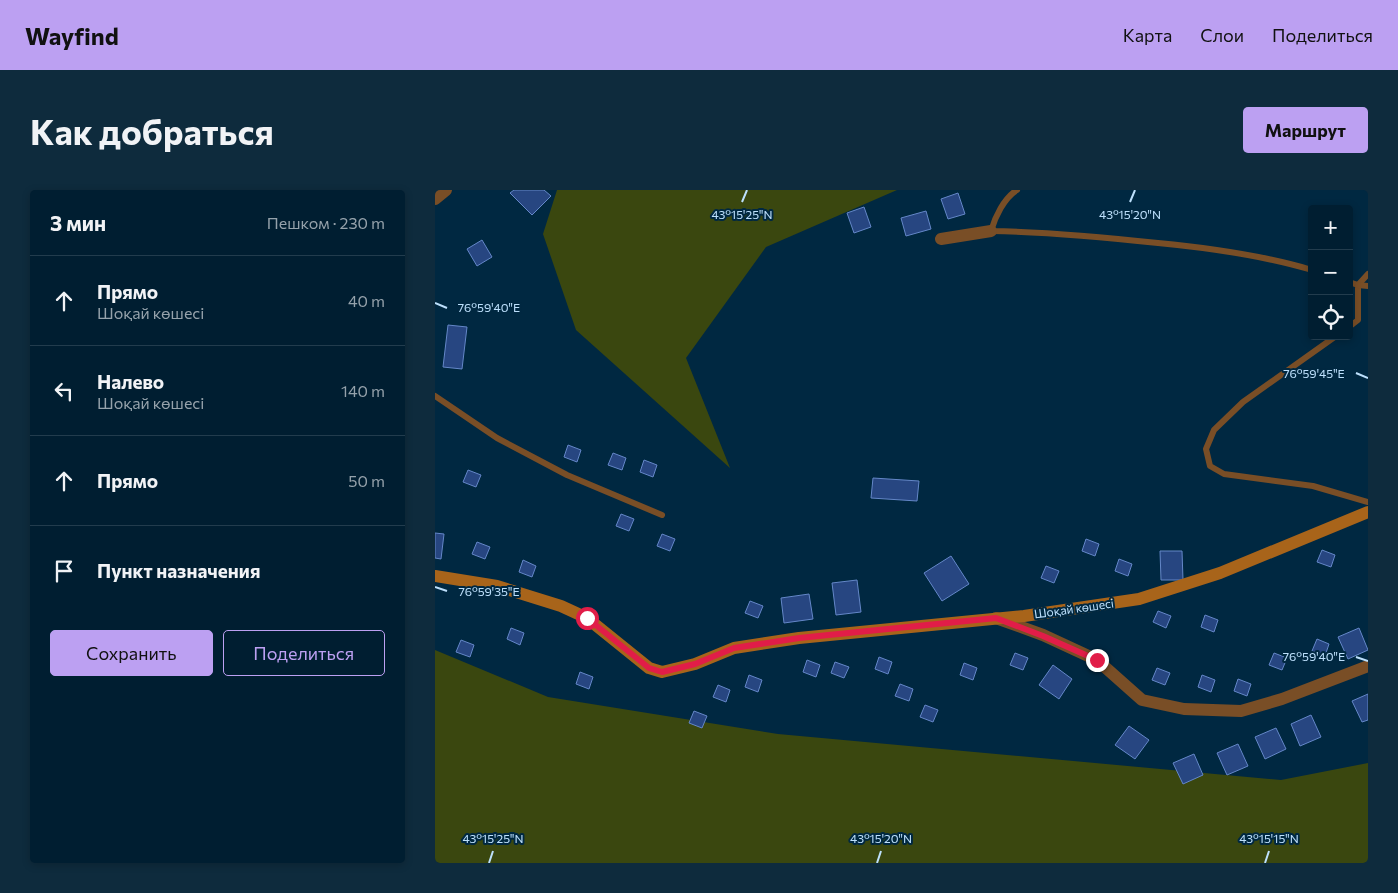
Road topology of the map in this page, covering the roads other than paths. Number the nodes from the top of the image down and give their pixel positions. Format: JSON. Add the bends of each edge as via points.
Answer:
{"nodes":[{"id":1,"x":446,"y":190,"type":"edge"},
{"id":2,"x":1017,"y":190,"type":"edge"},
{"id":3,"x":435,"y":199,"type":"edge"},
{"id":4,"x":991,"y":231,"type":"junction"},
{"id":5,"x":941,"y":239,"type":"dead end"},
{"id":6,"x":1308,"y":269,"type":"edge"},
{"id":7,"x":1368,"y":274,"type":"edge"},
{"id":8,"x":1353,"y":283,"type":"edge"},
{"id":9,"x":1358,"y":285,"type":"junction"},
{"id":10,"x":1368,"y":286,"type":"edge"},
{"id":11,"x":1353,"y":324,"type":"edge"},
{"id":12,"x":1330,"y":340,"type":"edge"},
{"id":13,"x":435,"y":396,"type":"edge"},
{"id":14,"x":1368,"y":502,"type":"edge"},
{"id":15,"x":1368,"y":512,"type":"edge"},
{"id":16,"x":662,"y":515,"type":"dead end"},
{"id":17,"x":435,"y":576,"type":"edge"},
{"id":18,"x":996,"y":618,"type":"junction"},
{"id":19,"x":1368,"y":666,"type":"edge"}],
"edges":[{"from":1,"to":3,"type":"street"},
{"from":2,"to":4,"type":"lane","via":[[995,218]]},
{"from":4,"to":5,"type":"street"},
{"from":4,"to":6,"type":"lane","via":[[1062,232],[1205,248]]},
{"from":7,"to":9,"type":"lane"},
{"from":8,"to":9,"type":"lane"},
{"from":9,"to":10,"type":"lane"},
{"from":9,"to":11,"type":"lane","via":[[1358,320]]},
{"from":12,"to":14,"type":"lane","via":[[1243,402],[1214,430],[1206,449],[1210,466],[1224,474],[1313,486]]},
{"from":13,"to":16,"type":"lane","via":[[497,438],[567,474]]},
{"from":15,"to":18,"type":"street","name":"Шоқай көшесі","via":[[1220,573],[1139,599]]},
{"from":17,"to":18,"type":"street","name":"Шоқай көшесі","via":[[497,586],[561,606],[587,618],[649,668],[662,672],[695,664],[734,648],[799,638]]},
{"from":18,"to":19,"type":"street","via":[[1097,660],[1142,700],[1184,709],[1241,712]]}]}
